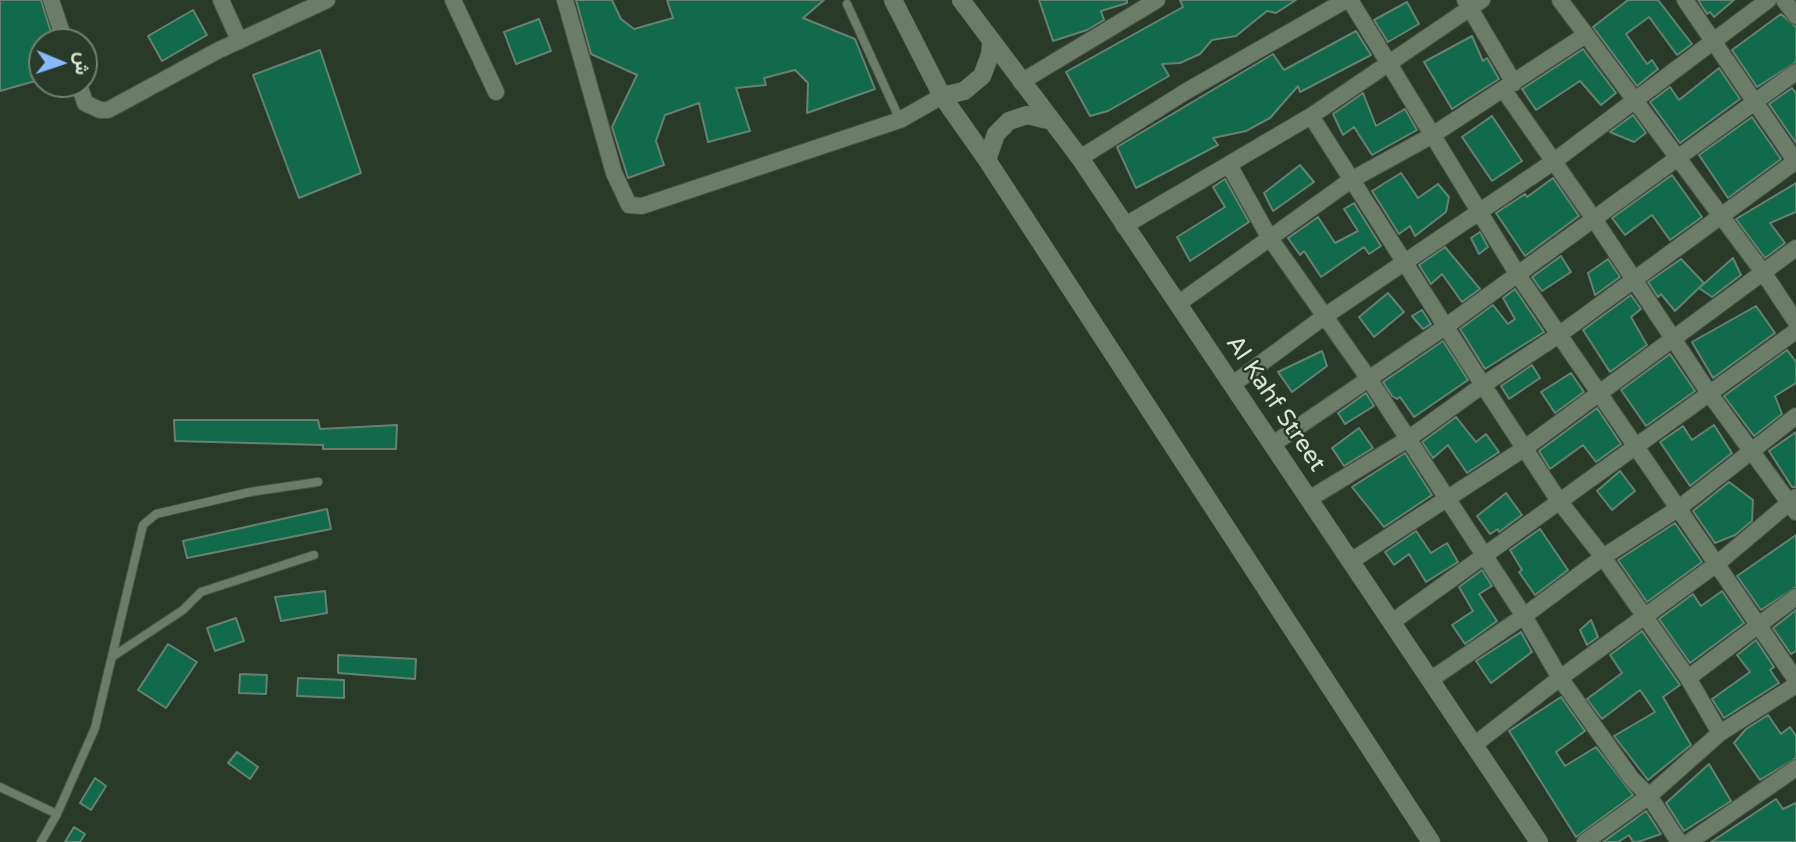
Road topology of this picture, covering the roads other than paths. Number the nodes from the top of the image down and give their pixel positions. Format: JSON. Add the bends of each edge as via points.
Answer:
{"nodes":[{"id":1,"x":51,"y":0,"type":"edge"},
{"id":2,"x":222,"y":0,"type":"edge"},
{"id":3,"x":327,"y":0,"type":"edge"},
{"id":4,"x":453,"y":0,"type":"edge"},
{"id":5,"x":565,"y":0,"type":"edge"},
{"id":6,"x":893,"y":0,"type":"edge"},
{"id":7,"x":961,"y":0,"type":"edge"},
{"id":8,"x":1157,"y":0,"type":"edge"},
{"id":9,"x":1348,"y":0,"type":"edge"},
{"id":10,"x":1560,"y":0,"type":"edge"},
{"id":11,"x":1685,"y":0,"type":"edge"},
{"id":12,"x":1784,"y":0,"type":"edge"},
{"id":13,"x":1765,"y":1,"type":"edge"},
{"id":14,"x":1472,"y":3,"type":"edge"},
{"id":15,"x":847,"y":4,"type":"dead end"},
{"id":16,"x":1796,"y":16,"type":"edge"},
{"id":17,"x":60,"y":28,"type":"edge"},
{"id":18,"x":1584,"y":36,"type":"junction"},
{"id":19,"x":239,"y":40,"type":"junction"},
{"id":20,"x":1711,"y":40,"type":"junction"},
{"id":21,"x":991,"y":44,"type":"junction"},
{"id":22,"x":1388,"y":63,"type":"junction"},
{"id":23,"x":1796,"y":72,"type":"edge"},
{"id":24,"x":1021,"y":82,"type":"junction"},
{"id":25,"x":1508,"y":86,"type":"junction"},
{"id":26,"x":496,"y":92,"type":"dead end"},
{"id":27,"x":942,"y":96,"type":"junction"},
{"id":28,"x":83,"y":98,"type":"edge"},
{"id":29,"x":1633,"y":101,"type":"junction"},
{"id":30,"x":1756,"y":103,"type":"junction"},
{"id":31,"x":1311,"y":116,"type":"junction"},
{"id":32,"x":900,"y":120,"type":"junction"},
{"id":33,"x":1052,"y":121,"type":"junction"},
{"id":34,"x":1431,"y":136,"type":"junction"},
{"id":35,"x":1080,"y":158,"type":"junction"},
{"id":36,"x":1677,"y":159,"type":"junction"},
{"id":37,"x":988,"y":160,"type":"junction"},
{"id":38,"x":1796,"y":161,"type":"edge"},
{"id":39,"x":1553,"y":162,"type":"junction"},
{"id":40,"x":1228,"y":165,"type":"junction"},
{"id":41,"x":1351,"y":180,"type":"junction"},
{"id":42,"x":1479,"y":211,"type":"junction"},
{"id":43,"x":1719,"y":216,"type":"junction"},
{"id":44,"x":1594,"y":219,"type":"junction"},
{"id":45,"x":1124,"y":226,"type":"junction"},
{"id":46,"x":1269,"y":237,"type":"junction"},
{"id":47,"x":1796,"y":248,"type":"edge"},
{"id":48,"x":1403,"y":262,"type":"junction"},
{"id":49,"x":1763,"y":272,"type":"junction"},
{"id":50,"x":1518,"y":275,"type":"junction"},
{"id":51,"x":1634,"y":281,"type":"junction"},
{"id":52,"x":1179,"y":303,"type":"junction"},
{"id":53,"x":1325,"y":316,"type":"junction"},
{"id":54,"x":1796,"y":322,"type":"edge"},
{"id":55,"x":1445,"y":327,"type":"junction"},
{"id":56,"x":1796,"y":331,"type":"edge"},
{"id":57,"x":1560,"y":334,"type":"junction"},
{"id":58,"x":1673,"y":338,"type":"junction"},
{"id":59,"x":1369,"y":379,"type":"junction"},
{"id":60,"x":1233,"y":384,"type":"junction"},
{"id":61,"x":1483,"y":385,"type":"junction"},
{"id":62,"x":1600,"y":390,"type":"junction"},
{"id":63,"x":1709,"y":393,"type":"junction"},
{"id":64,"x":1796,"y":416,"type":"edge"},
{"id":65,"x":1408,"y":439,"type":"junction"},
{"id":66,"x":1273,"y":444,"type":"junction"},
{"id":67,"x":1635,"y":447,"type":"junction"},
{"id":68,"x":1525,"y":448,"type":"junction"},
{"id":69,"x":1752,"y":454,"type":"junction"},
{"id":70,"x":318,"y":482,"type":"dead end"},
{"id":71,"x":1445,"y":498,"type":"junction"},
{"id":72,"x":1309,"y":499,"type":"junction"},
{"id":73,"x":1559,"y":501,"type":"junction"},
{"id":74,"x":1794,"y":503,"type":"edge"},
{"id":75,"x":1679,"y":508,"type":"junction"},
{"id":76,"x":314,"y":555,"type":"dead end"},
{"id":77,"x":1483,"y":556,"type":"junction"},
{"id":78,"x":1603,"y":557,"type":"junction"},
{"id":79,"x":1351,"y":561,"type":"junction"},
{"id":80,"x":1718,"y":563,"type":"junction"},
{"id":81,"x":1796,"y":597,"type":"edge"},
{"id":82,"x":1524,"y":616,"type":"junction"},
{"id":83,"x":1643,"y":617,"type":"junction"},
{"id":84,"x":1392,"y":622,"type":"junction"},
{"id":85,"x":1758,"y":624,"type":"junction"},
{"id":86,"x":112,"y":657,"type":"junction"},
{"id":87,"x":1560,"y":678,"type":"junction"},
{"id":88,"x":1688,"y":678,"type":"junction"},
{"id":89,"x":1430,"y":680,"type":"junction"},
{"id":90,"x":1796,"y":683,"type":"edge"},
{"id":91,"x":1720,"y":733,"type":"junction"},
{"id":92,"x":1474,"y":745,"type":"junction"},
{"id":93,"x":1796,"y":768,"type":"edge"},
{"id":94,"x":0,"y":787,"type":"edge"},
{"id":95,"x":1649,"y":796,"type":"junction"},
{"id":96,"x":57,"y":814,"type":"junction"},
{"id":97,"x":41,"y":842,"type":"edge"},
{"id":98,"x":1431,"y":842,"type":"edge"},
{"id":99,"x":1539,"y":842,"type":"edge"},
{"id":100,"x":1585,"y":842,"type":"edge"},
{"id":101,"x":1679,"y":842,"type":"edge"},
{"id":102,"x":1689,"y":842,"type":"edge"}],
"edges":[{"from":1,"to":17,"type":"street"},
{"from":2,"to":19,"type":"street"},
{"from":3,"to":19,"type":"street"},
{"from":4,"to":26,"type":"street"},
{"from":5,"to":32,"type":"street","via":[[614,173],[629,205],[642,206]]},
{"from":6,"to":27,"type":"main road"},
{"from":7,"to":21,"type":"main road","name":"Al Kahf Street"},
{"from":8,"to":24,"type":"street"},
{"from":9,"to":22,"type":"street"},
{"from":9,"to":35,"type":"street","via":[[1185,92]]},
{"from":10,"to":18,"type":"street"},
{"from":11,"to":20,"type":"street"},
{"from":12,"to":16,"type":"street"},
{"from":13,"to":20,"type":"street"},
{"from":14,"to":22,"type":"street"},
{"from":14,"to":25,"type":"street"},
{"from":15,"to":32,"type":"lane"},
{"from":18,"to":25,"type":"street"},
{"from":18,"to":29,"type":"street"},
{"from":19,"to":28,"type":"street","via":[[108,110],[85,103]]},
{"from":20,"to":29,"type":"street"},
{"from":20,"to":30,"type":"street"},
{"from":21,"to":24,"type":"main road","name":"Al Kahf Street"},
{"from":21,"to":27,"type":"main road","via":[[982,76],[964,91]]},
{"from":22,"to":31,"type":"street"},
{"from":22,"to":34,"type":"street"},
{"from":23,"to":30,"type":"street"},
{"from":24,"to":33,"type":"main road","name":"Al Kahf Street"},
{"from":25,"to":34,"type":"street"},
{"from":25,"to":39,"type":"street"},
{"from":27,"to":32,"type":"street"},
{"from":27,"to":37,"type":"main road"},
{"from":29,"to":36,"type":"street"},
{"from":29,"to":39,"type":"street"},
{"from":30,"to":36,"type":"street"},
{"from":30,"to":38,"type":"street"},
{"from":31,"to":40,"type":"street"},
{"from":31,"to":41,"type":"street"},
{"from":33,"to":35,"type":"main road","name":"Al Kahf Street"},
{"from":33,"to":37,"type":"main road","via":[[1027,115],[1009,121],[991,142]]},
{"from":34,"to":41,"type":"street"},
{"from":34,"to":42,"type":"street"},
{"from":35,"to":45,"type":"main road","name":"Al Kahf Street"},
{"from":36,"to":43,"type":"street"},
{"from":36,"to":44,"type":"street"},
{"from":37,"to":98,"type":"main road"},
{"from":38,"to":43,"type":"street"},
{"from":39,"to":42,"type":"street"},
{"from":39,"to":44,"type":"street"},
{"from":40,"to":45,"type":"street"},
{"from":40,"to":46,"type":"street"},
{"from":41,"to":46,"type":"street"},
{"from":41,"to":48,"type":"street"},
{"from":42,"to":48,"type":"street"},
{"from":42,"to":50,"type":"street"},
{"from":43,"to":49,"type":"street"},
{"from":43,"to":51,"type":"street"},
{"from":44,"to":50,"type":"street"},
{"from":44,"to":51,"type":"street"},
{"from":45,"to":52,"type":"main road","name":"Al Kahf Street"},
{"from":46,"to":52,"type":"street"},
{"from":46,"to":53,"type":"street"},
{"from":47,"to":49,"type":"street"},
{"from":48,"to":53,"type":"street"},
{"from":48,"to":55,"type":"street"},
{"from":49,"to":54,"type":"street"},
{"from":49,"to":58,"type":"street"},
{"from":50,"to":55,"type":"street"},
{"from":50,"to":57,"type":"street"},
{"from":51,"to":57,"type":"street"},
{"from":51,"to":58,"type":"street"},
{"from":52,"to":60,"type":"main road","name":"Al Kahf Street"},
{"from":53,"to":59,"type":"street"},
{"from":53,"to":60,"type":"street"},
{"from":55,"to":59,"type":"street"},
{"from":55,"to":61,"type":"street"},
{"from":56,"to":63,"type":"street"},
{"from":57,"to":61,"type":"street"},
{"from":57,"to":62,"type":"street"},
{"from":58,"to":62,"type":"street"},
{"from":58,"to":63,"type":"street"},
{"from":59,"to":65,"type":"street"},
{"from":59,"to":66,"type":"street"},
{"from":60,"to":66,"type":"main road","name":"Al Kahf Street"},
{"from":61,"to":65,"type":"street"},
{"from":61,"to":68,"type":"street"},
{"from":62,"to":67,"type":"street"},
{"from":62,"to":68,"type":"street"},
{"from":63,"to":67,"type":"street"},
{"from":63,"to":69,"type":"street"},
{"from":64,"to":69,"type":"street"},
{"from":65,"to":71,"type":"street"},
{"from":65,"to":72,"type":"street"},
{"from":66,"to":72,"type":"main road","name":"Al Kahf Street"},
{"from":67,"to":73,"type":"street"},
{"from":67,"to":75,"type":"street"},
{"from":68,"to":71,"type":"street"},
{"from":68,"to":73,"type":"street"},
{"from":69,"to":74,"type":"street"},
{"from":69,"to":75,"type":"street"},
{"from":70,"to":86,"type":"lane","via":[[250,492],[149,519],[143,525]]},
{"from":71,"to":77,"type":"street"},
{"from":71,"to":79,"type":"street"},
{"from":72,"to":79,"type":"main road","name":"Al Kahf Street"},
{"from":73,"to":77,"type":"street"},
{"from":73,"to":78,"type":"street"},
{"from":74,"to":80,"type":"street"},
{"from":75,"to":78,"type":"street"},
{"from":75,"to":80,"type":"street"},
{"from":76,"to":86,"type":"lane","via":[[201,592],[183,610]]},
{"from":77,"to":82,"type":"street"},
{"from":77,"to":84,"type":"street"},
{"from":78,"to":82,"type":"street"},
{"from":78,"to":83,"type":"street"},
{"from":79,"to":84,"type":"main road","name":"Al Kahf Street"},
{"from":80,"to":83,"type":"street"},
{"from":80,"to":85,"type":"street"},
{"from":81,"to":85,"type":"street"},
{"from":82,"to":87,"type":"street"},
{"from":82,"to":89,"type":"street"},
{"from":83,"to":87,"type":"street"},
{"from":83,"to":88,"type":"street"},
{"from":84,"to":89,"type":"main road","name":"Al Kahf Street"},
{"from":85,"to":88,"type":"street"},
{"from":85,"to":90,"type":"street"},
{"from":86,"to":96,"type":"lane","via":[[95,728]]},
{"from":87,"to":92,"type":"street"},
{"from":87,"to":95,"type":"street","via":[[1631,778]]},
{"from":88,"to":91,"type":"street"},
{"from":89,"to":92,"type":"main road","name":"Al Kahf Street"},
{"from":90,"to":91,"type":"street"},
{"from":91,"to":95,"type":"street"},
{"from":92,"to":99,"type":"main road","name":"Al Kahf Street"},
{"from":93,"to":102,"type":"street"},
{"from":94,"to":96,"type":"lane"},
{"from":95,"to":100,"type":"street"},
{"from":95,"to":101,"type":"street"},
{"from":96,"to":97,"type":"lane"}]}
